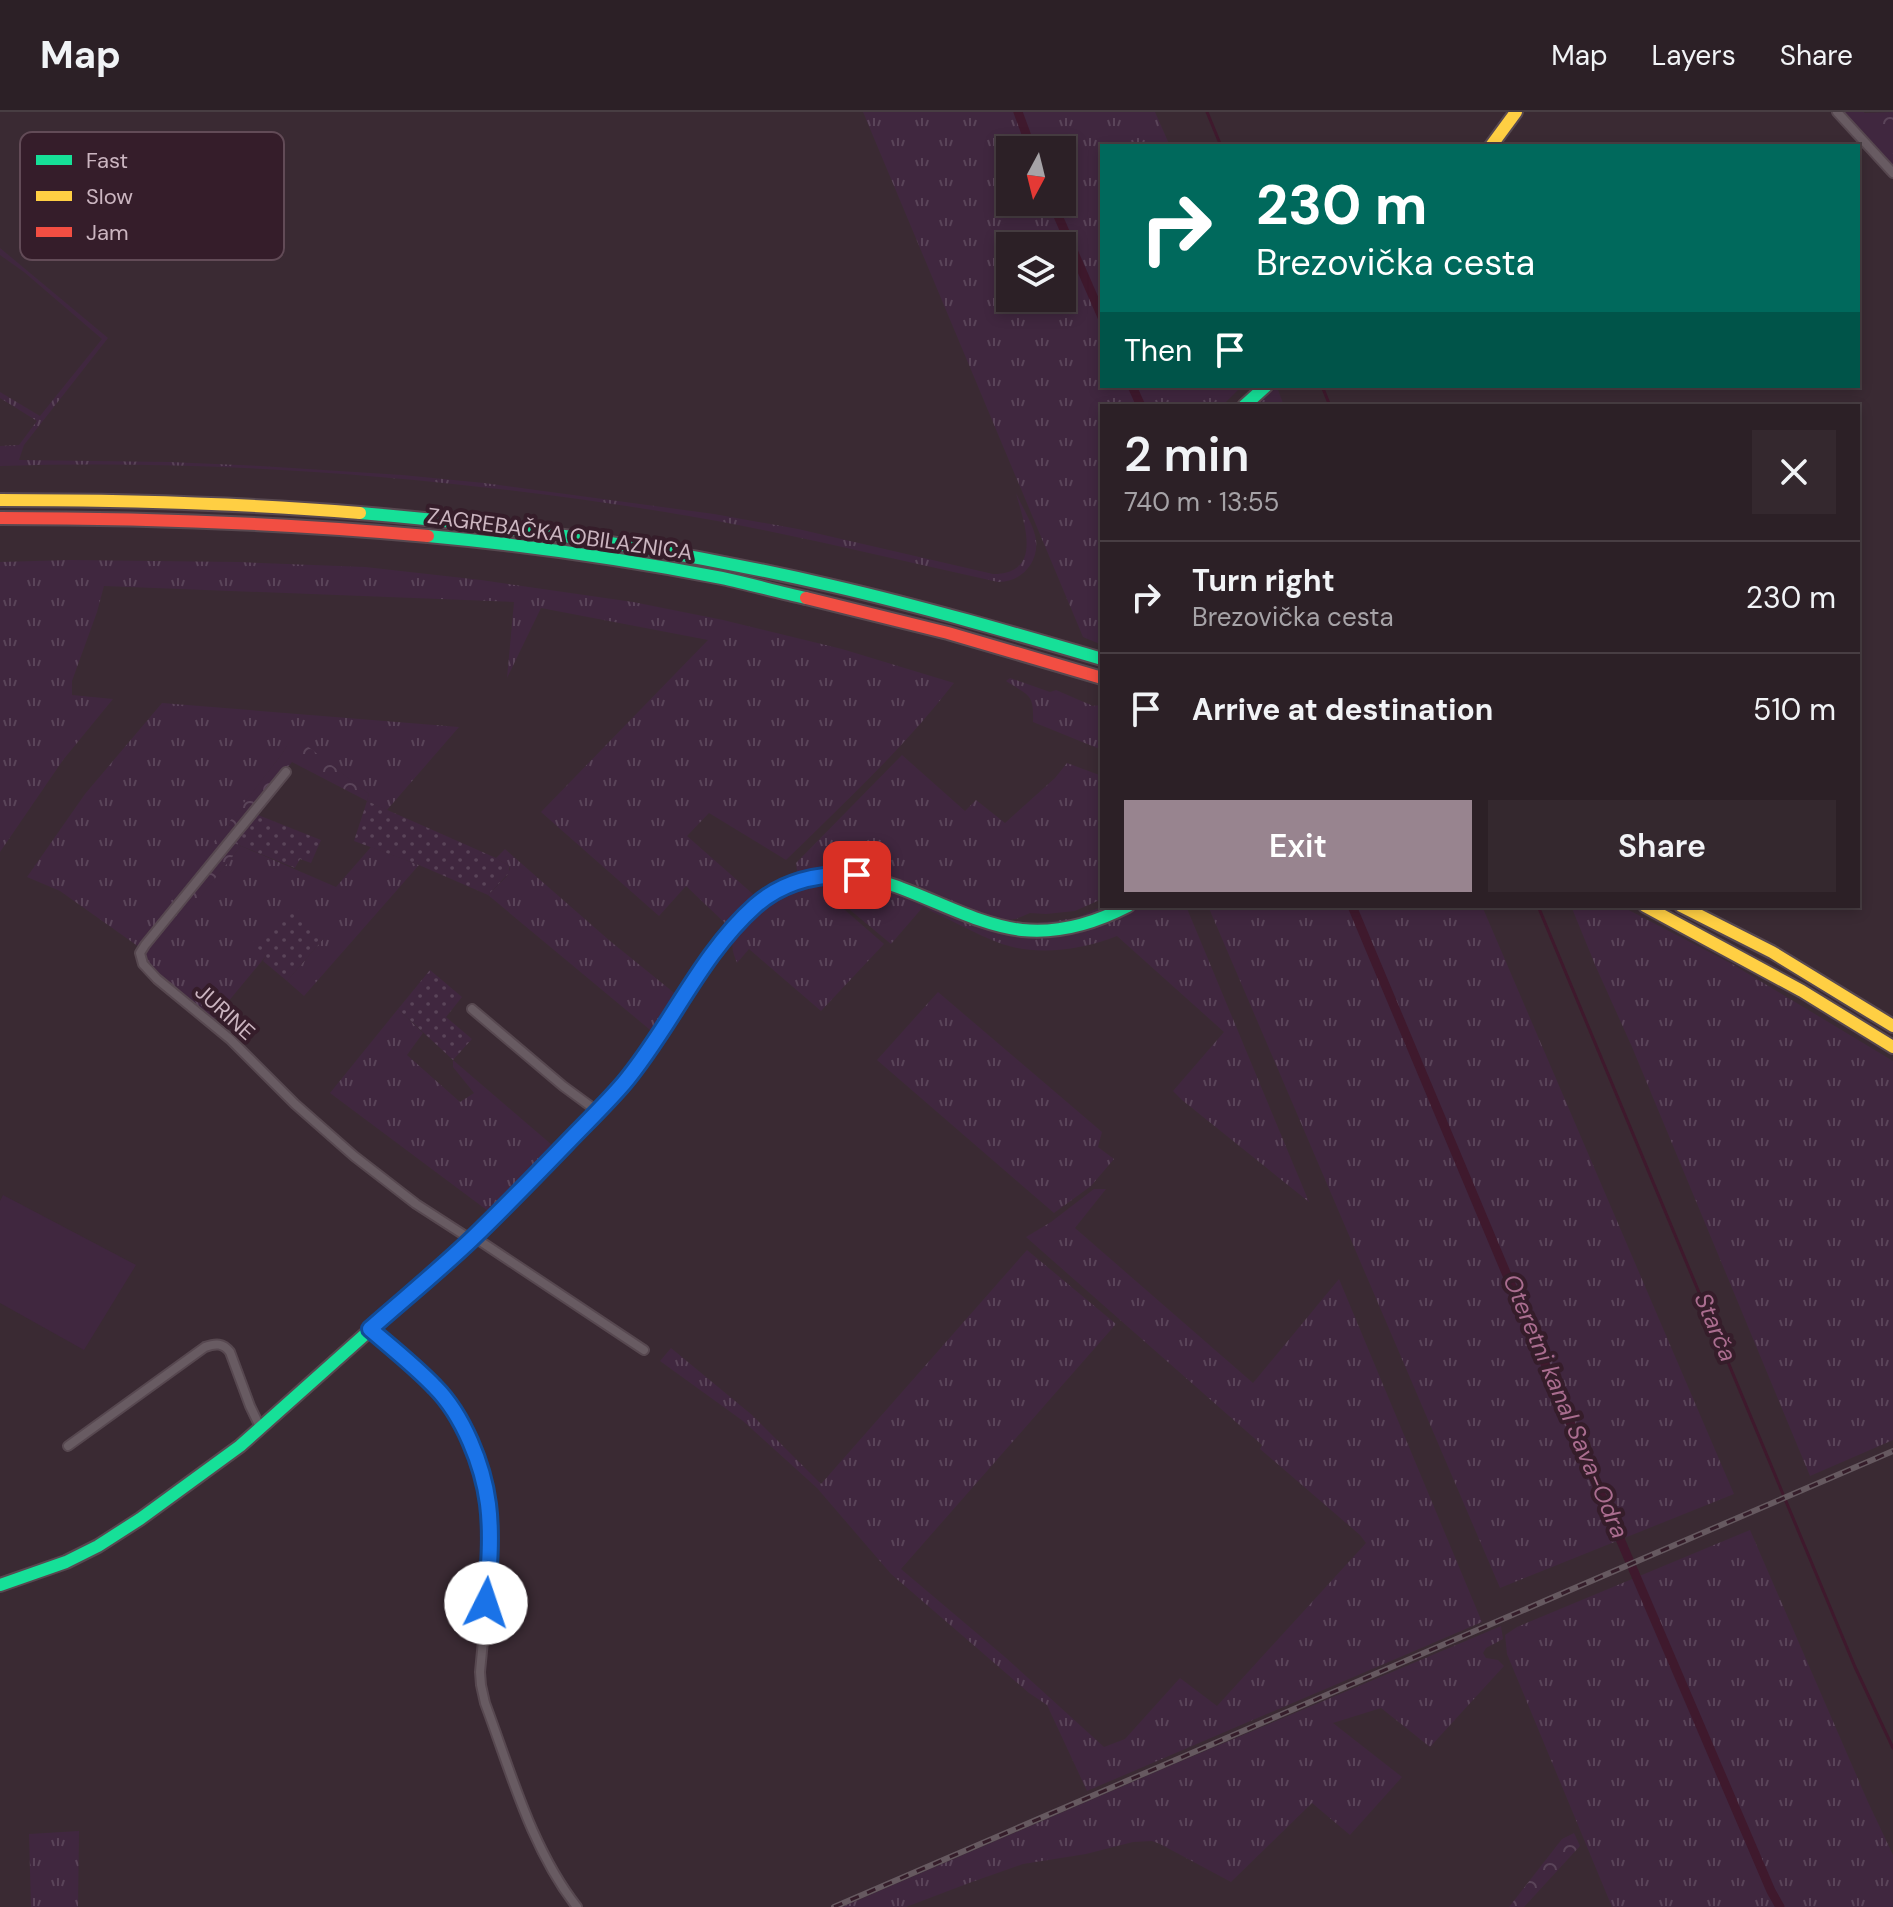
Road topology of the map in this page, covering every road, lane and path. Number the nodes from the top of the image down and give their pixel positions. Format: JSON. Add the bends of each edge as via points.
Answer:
{"nodes":[{"id":1,"x":1516,"y":112,"type":"edge"},
{"id":2,"x":1837,"y":112,"type":"edge"},
{"id":3,"x":1492,"y":144,"type":"edge"},
{"id":4,"x":1893,"y":173,"type":"edge"},
{"id":5,"x":1264,"y":388,"type":"edge"},
{"id":6,"x":1246,"y":404,"type":"edge"},
{"id":7,"x":0,"y":500,"type":"edge"},
{"id":8,"x":0,"y":518,"type":"edge"},
{"id":9,"x":1100,"y":658,"type":"edge"},
{"id":10,"x":1100,"y":677,"type":"edge"},
{"id":11,"x":286,"y":772,"type":"dead end"},
{"id":12,"x":1125,"y":908,"type":"edge"},
{"id":13,"x":1649,"y":908,"type":"edge"},
{"id":14,"x":1685,"y":908,"type":"edge"},
{"id":15,"x":472,"y":1009,"type":"dead end"},
{"id":16,"x":1893,"y":1026,"type":"edge"},
{"id":17,"x":1893,"y":1047,"type":"edge"},
{"id":18,"x":597,"y":1111,"type":"junction"},
{"id":19,"x":473,"y":1238,"type":"junction"},
{"id":20,"x":370,"y":1329,"type":"junction"},
{"id":21,"x":644,"y":1350,"type":"dead end"},
{"id":22,"x":261,"y":1429,"type":"junction"},
{"id":23,"x":68,"y":1446,"type":"dead end"},
{"id":24,"x":0,"y":1585,"type":"edge"},
{"id":25,"x":577,"y":1907,"type":"edge"}],
"edges":[{"from":1,"to":3,"type":"main road"},
{"from":2,"to":4,"type":"street"},
{"from":5,"to":6,"type":"main road"},
{"from":7,"to":9,"type":"main road","name":"ZAGREBAČKA OBILAZNICA","via":[[282,507],[572,537],[872,595]]},
{"from":8,"to":10,"type":"main road","name":"ZAGREBAČKA OBILAZNICA","via":[[266,523],[556,551],[712,576],[883,615]]},
{"from":11,"to":19,"type":"street","name":"JURINE","via":[[145,945],[140,953],[143,964],[354,1156],[416,1204]]},
{"from":12,"to":18,"type":"main road","via":[[1079,927],[1029,931],[987,922],[872,877],[840,874],[797,882],[762,901],[738,923],[640,1063]]},
{"from":13,"to":17,"type":"main road","via":[[1762,967]]},
{"from":14,"to":16,"type":"main road","via":[[1772,952]]},
{"from":15,"to":18,"type":"street"},
{"from":18,"to":19,"type":"main road"},
{"from":19,"to":20,"type":"main road"},
{"from":19,"to":21,"type":"street"},
{"from":20,"to":22,"type":"main road"},
{"from":20,"to":25,"type":"street","via":[[454,1409],[481,1471],[490,1537],[481,1685],[530,1822]]},
{"from":22,"to":23,"type":"street","via":[[230,1352],[218,1344],[205,1347]]},
{"from":22,"to":24,"type":"main road","via":[[105,1541]]}]}
